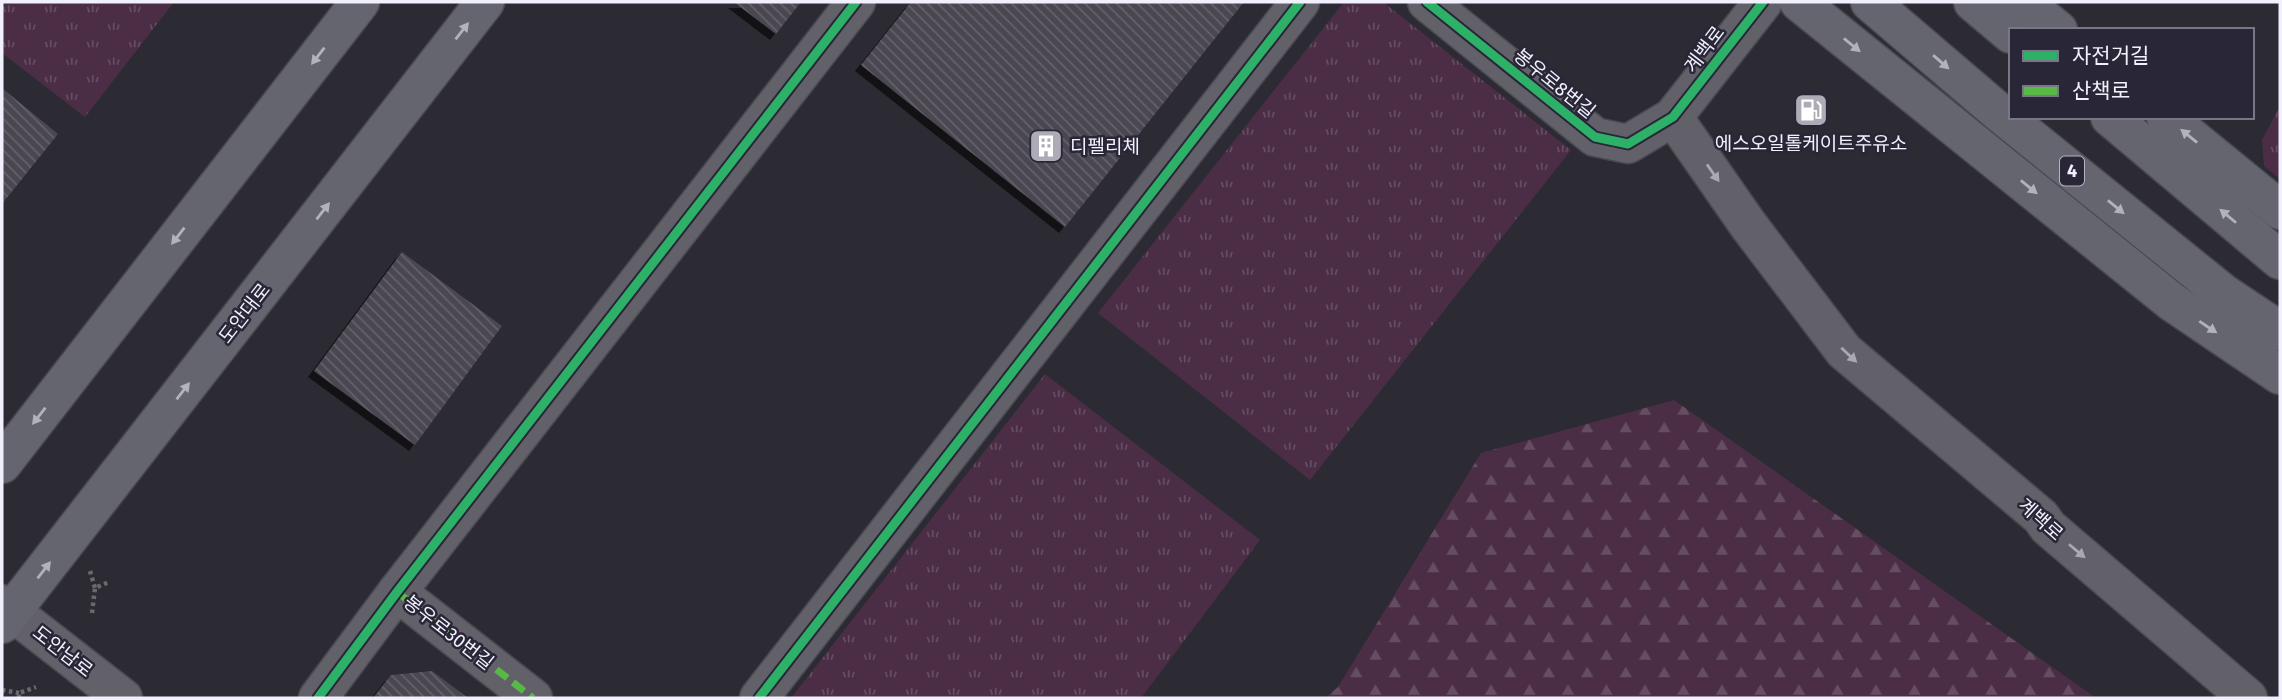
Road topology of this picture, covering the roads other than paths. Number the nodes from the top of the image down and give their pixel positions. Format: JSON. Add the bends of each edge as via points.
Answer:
{"nodes":[{"id":1,"x":359,"y":2,"type":"edge"},
{"id":2,"x":485,"y":2,"type":"edge"},
{"id":3,"x":856,"y":2,"type":"edge"},
{"id":4,"x":1300,"y":2,"type":"edge"},
{"id":5,"x":1427,"y":2,"type":"edge"},
{"id":6,"x":1763,"y":2,"type":"edge"},
{"id":7,"x":1799,"y":2,"type":"edge"},
{"id":8,"x":1870,"y":2,"type":"edge"},
{"id":9,"x":1973,"y":2,"type":"edge"},
{"id":10,"x":2023,"y":2,"type":"edge"},
{"id":11,"x":2056,"y":28,"type":"edge"},
{"id":12,"x":2009,"y":32,"type":"edge"},
{"id":13,"x":1673,"y":117,"type":"junction"},
{"id":14,"x":2112,"y":119,"type":"edge"},
{"id":15,"x":2168,"y":119,"type":"edge"},
{"id":16,"x":2280,"y":210,"type":"edge"},
{"id":17,"x":2280,"y":260,"type":"edge"},
{"id":18,"x":2280,"y":331,"type":"edge"},
{"id":19,"x":2280,"y":375,"type":"edge"},
{"id":20,"x":2,"y":464,"type":"edge"},
{"id":21,"x":397,"y":592,"type":"junction"},
{"id":22,"x":5,"y":613,"type":"edge"},
{"id":23,"x":124,"y":698,"type":"edge"},
{"id":24,"x":318,"y":698,"type":"edge"},
{"id":25,"x":533,"y":698,"type":"edge"},
{"id":26,"x":759,"y":698,"type":"edge"},
{"id":27,"x":2248,"y":698,"type":"edge"}],
"edges":[{"from":1,"to":20,"type":"main road","one_way":true},
{"from":22,"to":2,"type":"main road","name":"도안대로","one_way":true},
{"from":3,"to":21,"type":"street"},
{"from":4,"to":26,"type":"street"},
{"from":5,"to":13,"type":"street","name":"봉우로8번길","via":[[1595,137],[1628,144]]},
{"from":6,"to":13,"type":"street","name":"계백로"},
{"from":7,"to":19,"type":"main road","one_way":true,"via":[[2172,302]]},
{"from":8,"to":18,"type":"main road","number":"4","one_way":true,"via":[[2180,259]]},
{"from":9,"to":12,"type":"main road"},
{"from":10,"to":11,"type":"main road"},
{"from":13,"to":27,"type":"street","name":"계백로","one_way":true,"via":[[1844,351]]},
{"from":17,"to":14,"type":"main road","one_way":true},
{"from":16,"to":15,"type":"main road","one_way":true},
{"from":21,"to":24,"type":"street"},
{"from":21,"to":25,"type":"street","name":"봉우로30번길"},
{"from":22,"to":23,"type":"street","name":"도안남로"}]}
